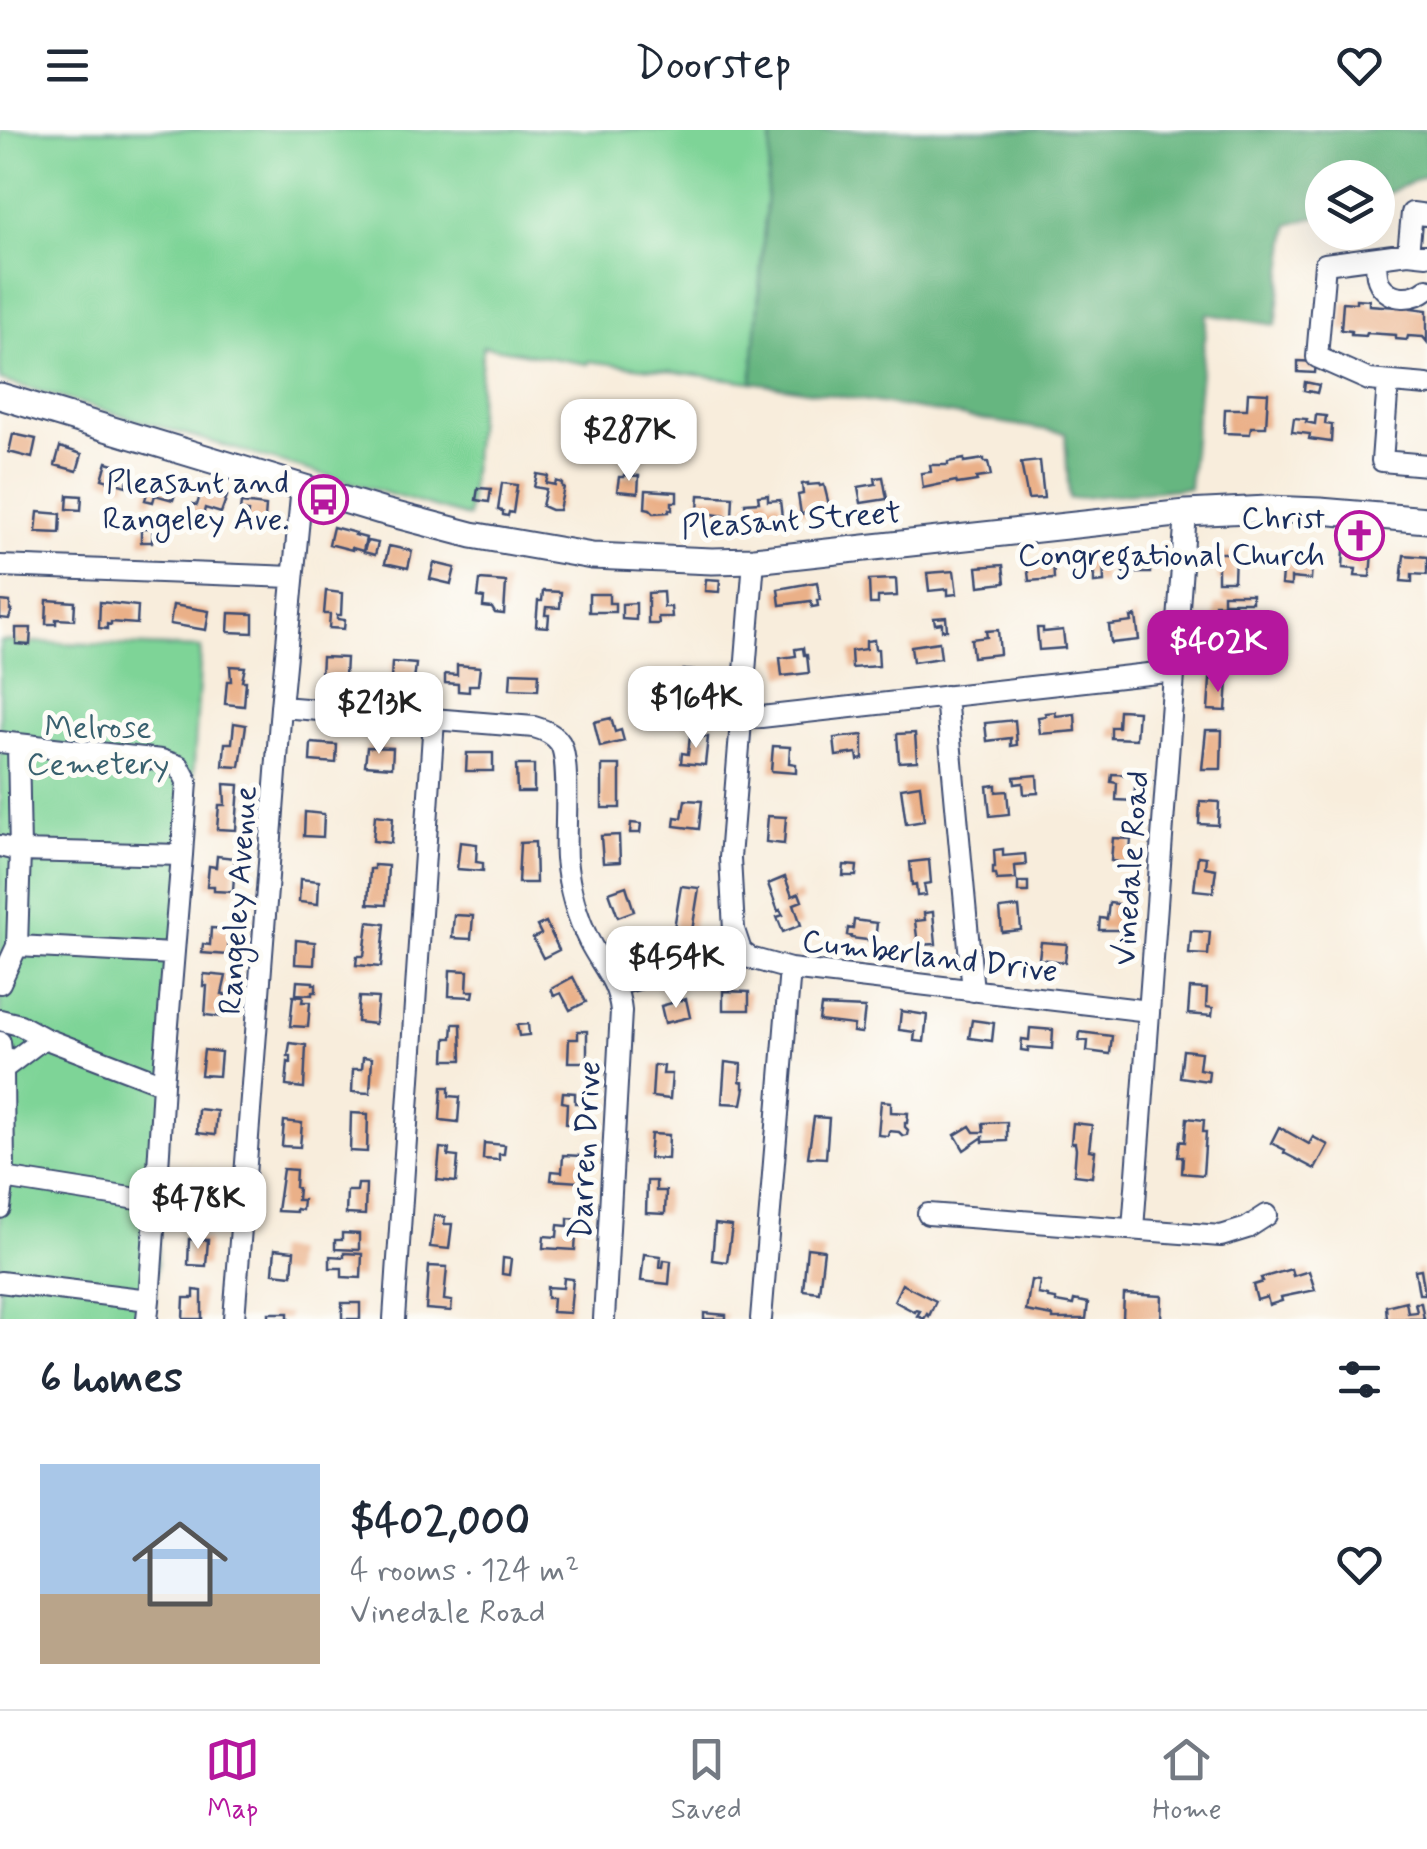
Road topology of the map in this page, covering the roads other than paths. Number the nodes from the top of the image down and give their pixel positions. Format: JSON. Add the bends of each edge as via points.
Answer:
{"nodes":[{"id":1,"x":1427,"y":215,"type":"edge"},
{"id":2,"x":1418,"y":254,"type":"edge"},
{"id":3,"x":1376,"y":258,"type":"junction"},
{"id":4,"x":1427,"y":289,"type":"edge"},
{"id":5,"x":1388,"y":382,"type":"junction"},
{"id":6,"x":1427,"y":385,"type":"edge"},
{"id":7,"x":0,"y":396,"type":"edge"},
{"id":8,"x":1427,"y":465,"type":"edge"},
{"id":9,"x":302,"y":486,"type":"junction"},
{"id":10,"x":1186,"y":513,"type":"junction"},
{"id":11,"x":1427,"y":520,"type":"edge"},
{"id":12,"x":754,"y":560,"type":"junction"},
{"id":13,"x":0,"y":566,"type":"edge"},
{"id":14,"x":293,"y":576,"type":"junction"},
{"id":15,"x":1175,"y":671,"type":"junction"},
{"id":16,"x":946,"y":696,"type":"junction"},
{"id":17,"x":282,"y":707,"type":"junction"},
{"id":18,"x":434,"y":719,"type":"junction"},
{"id":19,"x":743,"y":719,"type":"junction"},
{"id":20,"x":9,"y":743,"type":"edge"},
{"id":21,"x":10,"y":848,"type":"edge"},
{"id":22,"x":182,"y":855,"type":"junction"},
{"id":23,"x":17,"y":946,"type":"junction"},
{"id":24,"x":740,"y":951,"type":"junction"},
{"id":25,"x":173,"y":954,"type":"junction"},
{"id":26,"x":790,"y":969,"type":"junction"},
{"id":27,"x":0,"y":984,"type":"edge"},
{"id":28,"x":616,"y":985,"type":"junction"},
{"id":29,"x":973,"y":990,"type":"junction"},
{"id":30,"x":1149,"y":1011,"type":"junction"},
{"id":31,"x":0,"y":1020,"type":"edge"},
{"id":32,"x":44,"y":1038,"type":"junction"},
{"id":33,"x":0,"y":1042,"type":"edge"},
{"id":34,"x":2,"y":1069,"type":"edge"},
{"id":35,"x":162,"y":1084,"type":"junction"},
{"id":36,"x":4,"y":1178,"type":"junction"},
{"id":37,"x":156,"y":1202,"type":"junction"},
{"id":38,"x":0,"y":1208,"type":"edge"},
{"id":39,"x":928,"y":1214,"type":"dead end"},
{"id":40,"x":1267,"y":1214,"type":"dead end"},
{"id":41,"x":1132,"y":1228,"type":"junction"},
{"id":42,"x":0,"y":1282,"type":"edge"},
{"id":43,"x":148,"y":1310,"type":"edge"},
{"id":44,"x":234,"y":1319,"type":"edge"},
{"id":45,"x":394,"y":1319,"type":"edge"},
{"id":46,"x":604,"y":1319,"type":"edge"},
{"id":47,"x":761,"y":1319,"type":"edge"}],
"edges":[{"from":1,"to":2,"type":"street","via":[[1412,213]]},
{"from":2,"to":3,"type":"street"},
{"from":3,"to":4,"type":"street","via":[[1377,276],[1390,293],[1410,298]]},
{"from":3,"to":5,"type":"street","via":[[1325,264],[1317,357]]},
{"from":5,"to":6,"type":"street"},
{"from":5,"to":8,"type":"street","via":[[1382,462]]},
{"from":7,"to":9,"type":"main road","name":"Pleasant Street"},
{"from":9,"to":12,"type":"main road","name":"Pleasant Street","via":[[472,535],[555,550]]},
{"from":9,"to":14,"type":"street","name":"Rangeley Avenue"},
{"from":10,"to":11,"type":"main road","name":"Pleasant Street","via":[[1320,510]]},
{"from":10,"to":12,"type":"main road","name":"Pleasant Street"},
{"from":10,"to":15,"type":"street","name":"Vinedale Road"},
{"from":12,"to":19,"type":"street"},
{"from":13,"to":14,"type":"street"},
{"from":14,"to":17,"type":"street","name":"Rangeley Avenue"},
{"from":15,"to":16,"type":"street"},
{"from":15,"to":30,"type":"street","name":"Vinedale Road"},
{"from":16,"to":19,"type":"street"},
{"from":16,"to":29,"type":"street"},
{"from":17,"to":18,"type":"street","name":"Darren Drive"},
{"from":17,"to":44,"type":"street","name":"Rangeley Avenue"},
{"from":18,"to":28,"type":"street","name":"Darren Drive","via":[[534,727],[557,739],[565,760],[570,891]]},
{"from":18,"to":45,"type":"street"},
{"from":19,"to":24,"type":"street","via":[[730,874]]},
{"from":20,"to":21,"type":"street"},
{"from":20,"to":22,"type":"street","via":[[179,766],[187,781]]},
{"from":21,"to":22,"type":"street"},
{"from":21,"to":23,"type":"street"},
{"from":22,"to":25,"type":"street"},
{"from":23,"to":25,"type":"street"},
{"from":23,"to":27,"type":"street"},
{"from":24,"to":26,"type":"street","name":"Cumberland Drive"},
{"from":24,"to":28,"type":"street"},
{"from":25,"to":35,"type":"street"},
{"from":26,"to":29,"type":"street","name":"Cumberland Drive"},
{"from":26,"to":47,"type":"street"},
{"from":28,"to":46,"type":"street","name":"Darren Drive","via":[[622,1021]]},
{"from":29,"to":30,"type":"street","name":"Cumberland Drive"},
{"from":30,"to":41,"type":"street","name":"Vinedale Road"},
{"from":31,"to":32,"type":"street"},
{"from":32,"to":34,"type":"street"},
{"from":32,"to":35,"type":"street"},
{"from":33,"to":34,"type":"street"},
{"from":34,"to":36,"type":"street"},
{"from":35,"to":37,"type":"street"},
{"from":36,"to":37,"type":"street"},
{"from":36,"to":38,"type":"street"},
{"from":37,"to":43,"type":"street"},
{"from":39,"to":41,"type":"street"},
{"from":40,"to":41,"type":"street","via":[[1220,1236]]},
{"from":42,"to":43,"type":"street"}]}
